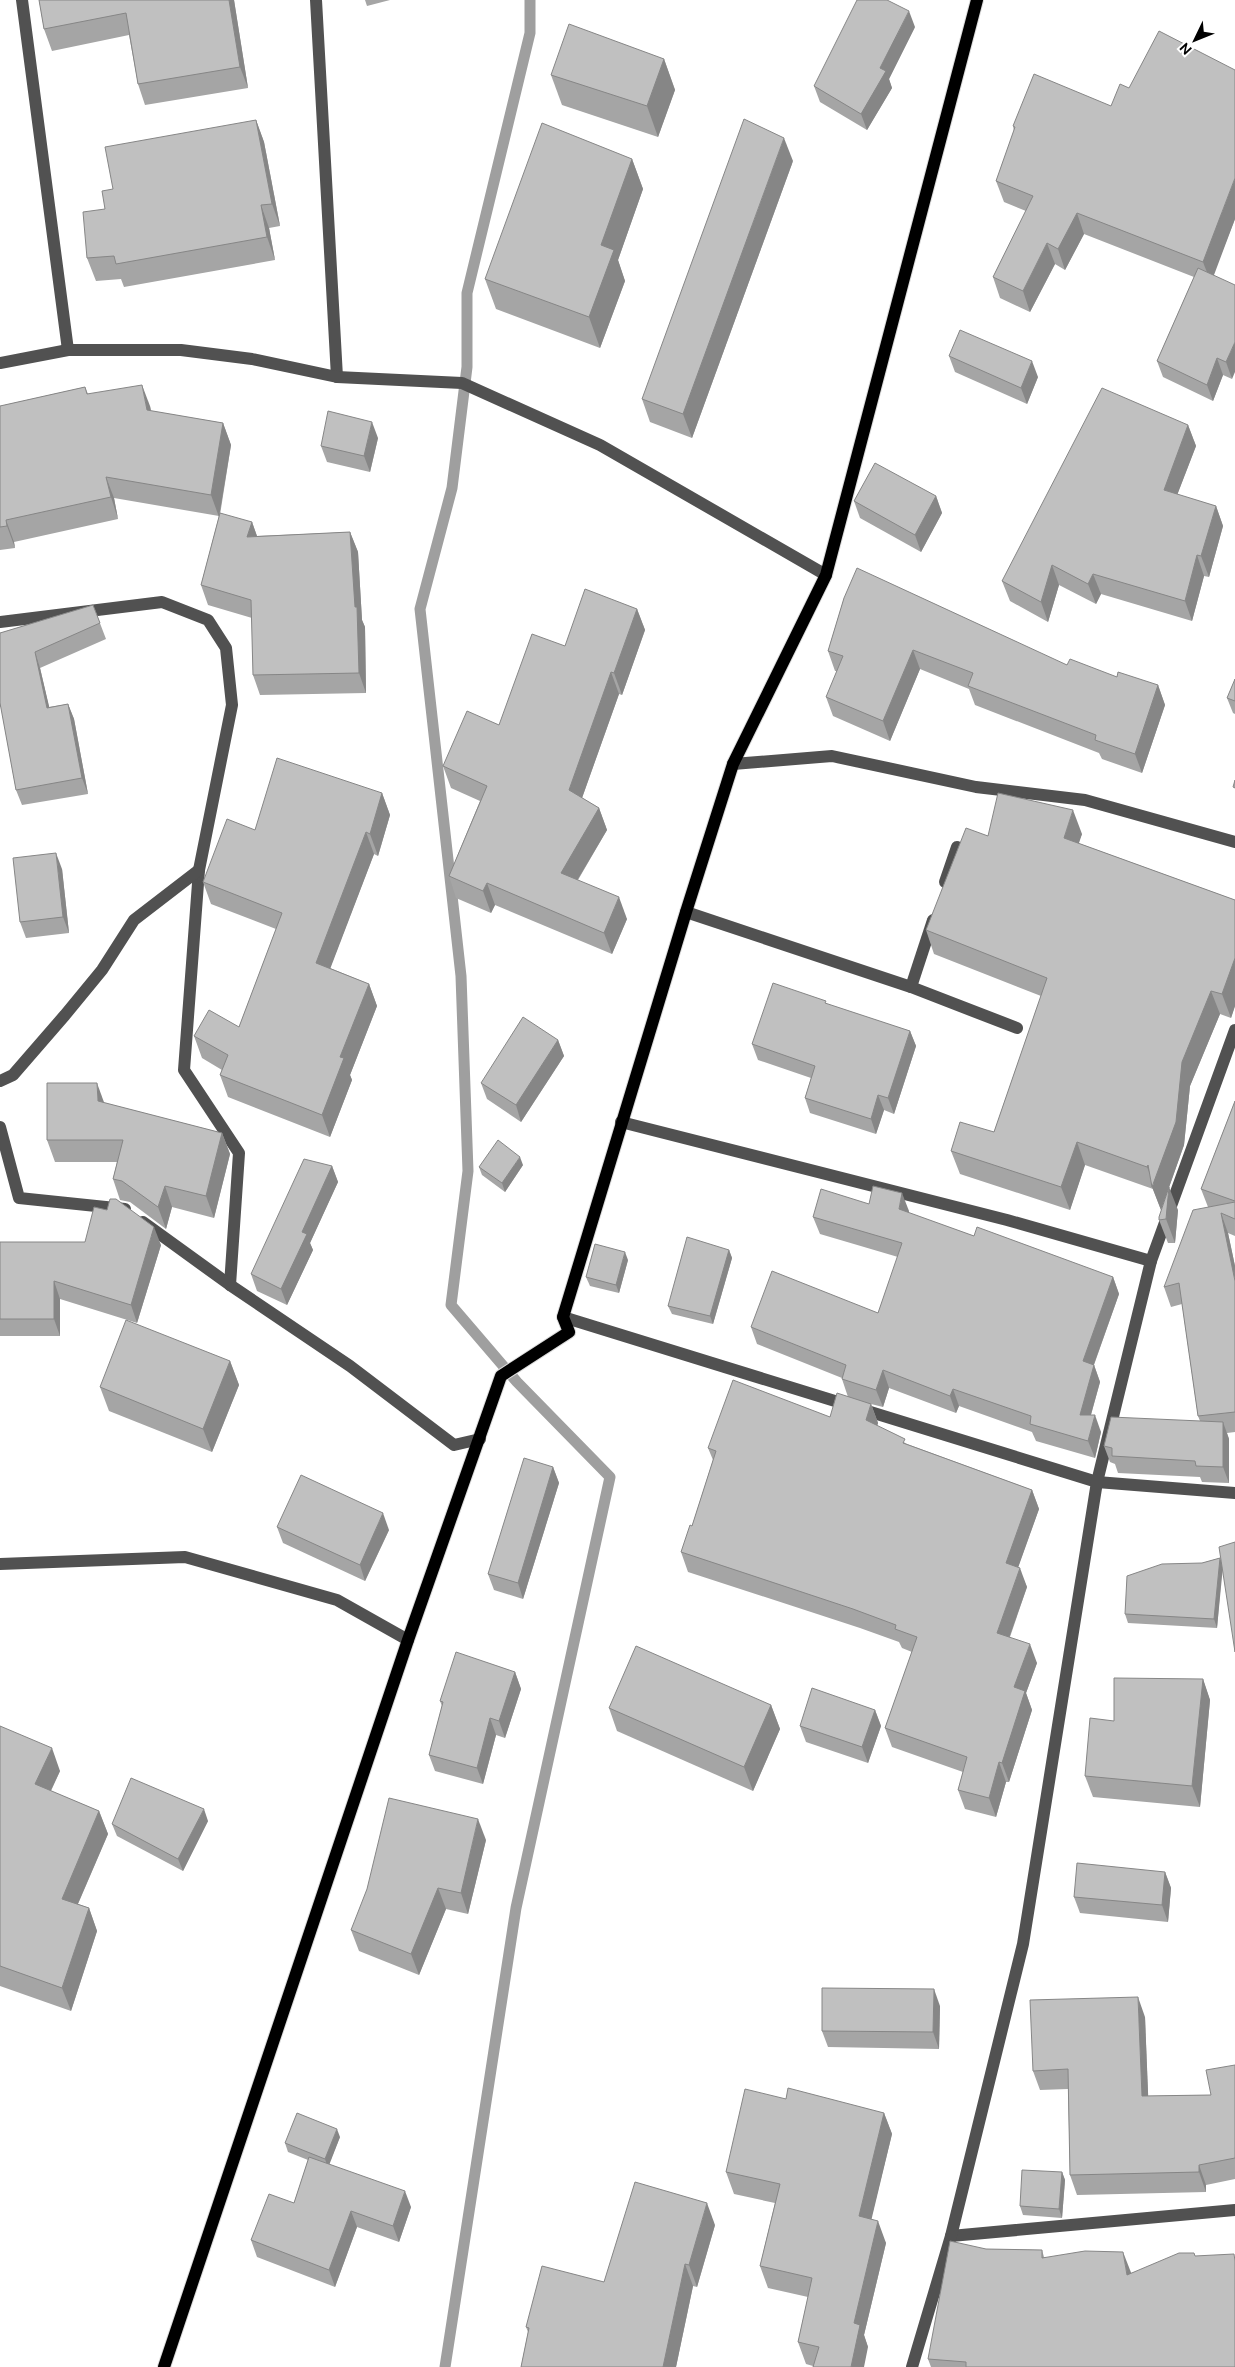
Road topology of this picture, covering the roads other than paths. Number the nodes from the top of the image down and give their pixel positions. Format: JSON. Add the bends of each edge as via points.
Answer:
{"nodes":[{"id":1,"x":22,"y":0,"type":"edge"},
{"id":2,"x":316,"y":0,"type":"edge"},
{"id":3,"x":978,"y":0,"type":"edge"},
{"id":4,"x":68,"y":350,"type":"junction"},
{"id":5,"x":0,"y":363,"type":"edge"},
{"id":6,"x":336,"y":377,"type":"junction"},
{"id":7,"x":826,"y":575,"type":"junction"},
{"id":8,"x":0,"y":622,"type":"edge"},
{"id":9,"x":733,"y":764,"type":"junction"},
{"id":10,"x":1235,"y":842,"type":"edge"},
{"id":11,"x":957,"y":847,"type":"edge"},
{"id":12,"x":199,"y":870,"type":"junction"},
{"id":13,"x":942,"y":893,"type":"edge"},
{"id":14,"x":686,"y":912,"type":"junction"},
{"id":15,"x":936,"y":912,"type":"edge"},
{"id":16,"x":911,"y":987,"type":"junction"},
{"id":17,"x":1017,"y":1028,"type":"dead end"},
{"id":18,"x":1235,"y":1030,"type":"edge"},
{"id":19,"x":0,"y":1080,"type":"edge"},
{"id":20,"x":622,"y":1122,"type":"junction"},
{"id":21,"x":0,"y":1127,"type":"edge"},
{"id":22,"x":1151,"y":1261,"type":"junction"},
{"id":23,"x":230,"y":1285,"type":"junction"},
{"id":24,"x":563,"y":1317,"type":"junction"},
{"id":25,"x":480,"y":1438,"type":"junction"},
{"id":26,"x":1097,"y":1482,"type":"junction"},
{"id":27,"x":1235,"y":1493,"type":"edge"},
{"id":28,"x":0,"y":1564,"type":"edge"},
{"id":29,"x":408,"y":1640,"type":"junction"},
{"id":30,"x":1235,"y":2210,"type":"edge"},
{"id":31,"x":950,"y":2236,"type":"junction"},
{"id":32,"x":164,"y":2367,"type":"edge"},
{"id":33,"x":912,"y":2367,"type":"edge"}],
"edges":[{"from":1,"to":4,"type":"street"},
{"from":2,"to":6,"type":"street"},
{"from":3,"to":7,"type":"main road"},
{"from":4,"to":5,"type":"street"},
{"from":4,"to":6,"type":"street","via":[[182,350],[252,358]]},
{"from":6,"to":7,"type":"street","via":[[462,384],[600,445]]},
{"from":7,"to":9,"type":"main road"},
{"from":8,"to":12,"type":"street","via":[[162,602],[208,620],[226,648],[232,705]]},
{"from":9,"to":10,"type":"street","via":[[832,756],[976,787],[1085,800]]},
{"from":9,"to":14,"type":"main road"},
{"from":11,"to":13,"type":"street"},
{"from":12,"to":19,"type":"street","via":[[134,920],[102,970],[66,1015],[13,1074]]},
{"from":12,"to":23,"type":"street","via":[[184,1070],[239,1154]]},
{"from":14,"to":16,"type":"street"},
{"from":14,"to":20,"type":"main road"},
{"from":15,"to":16,"type":"street"},
{"from":16,"to":17,"type":"street"},
{"from":18,"to":22,"type":"street"},
{"from":20,"to":22,"type":"street","via":[[1007,1220]]},
{"from":20,"to":24,"type":"main road"},
{"from":21,"to":23,"type":"street","via":[[19,1198],[124,1209]]},
{"from":22,"to":26,"type":"street"},
{"from":23,"to":25,"type":"street","via":[[350,1366],[454,1445]]},
{"from":24,"to":25,"type":"main road","via":[[569,1332],[501,1376]]},
{"from":24,"to":26,"type":"street"},
{"from":25,"to":29,"type":"main road"},
{"from":26,"to":27,"type":"street"},
{"from":26,"to":31,"type":"street","via":[[1023,1944]]},
{"from":28,"to":29,"type":"street","via":[[185,1557],[337,1600]]},
{"from":29,"to":32,"type":"main road"},
{"from":30,"to":31,"type":"street"},
{"from":31,"to":33,"type":"street"}]}
